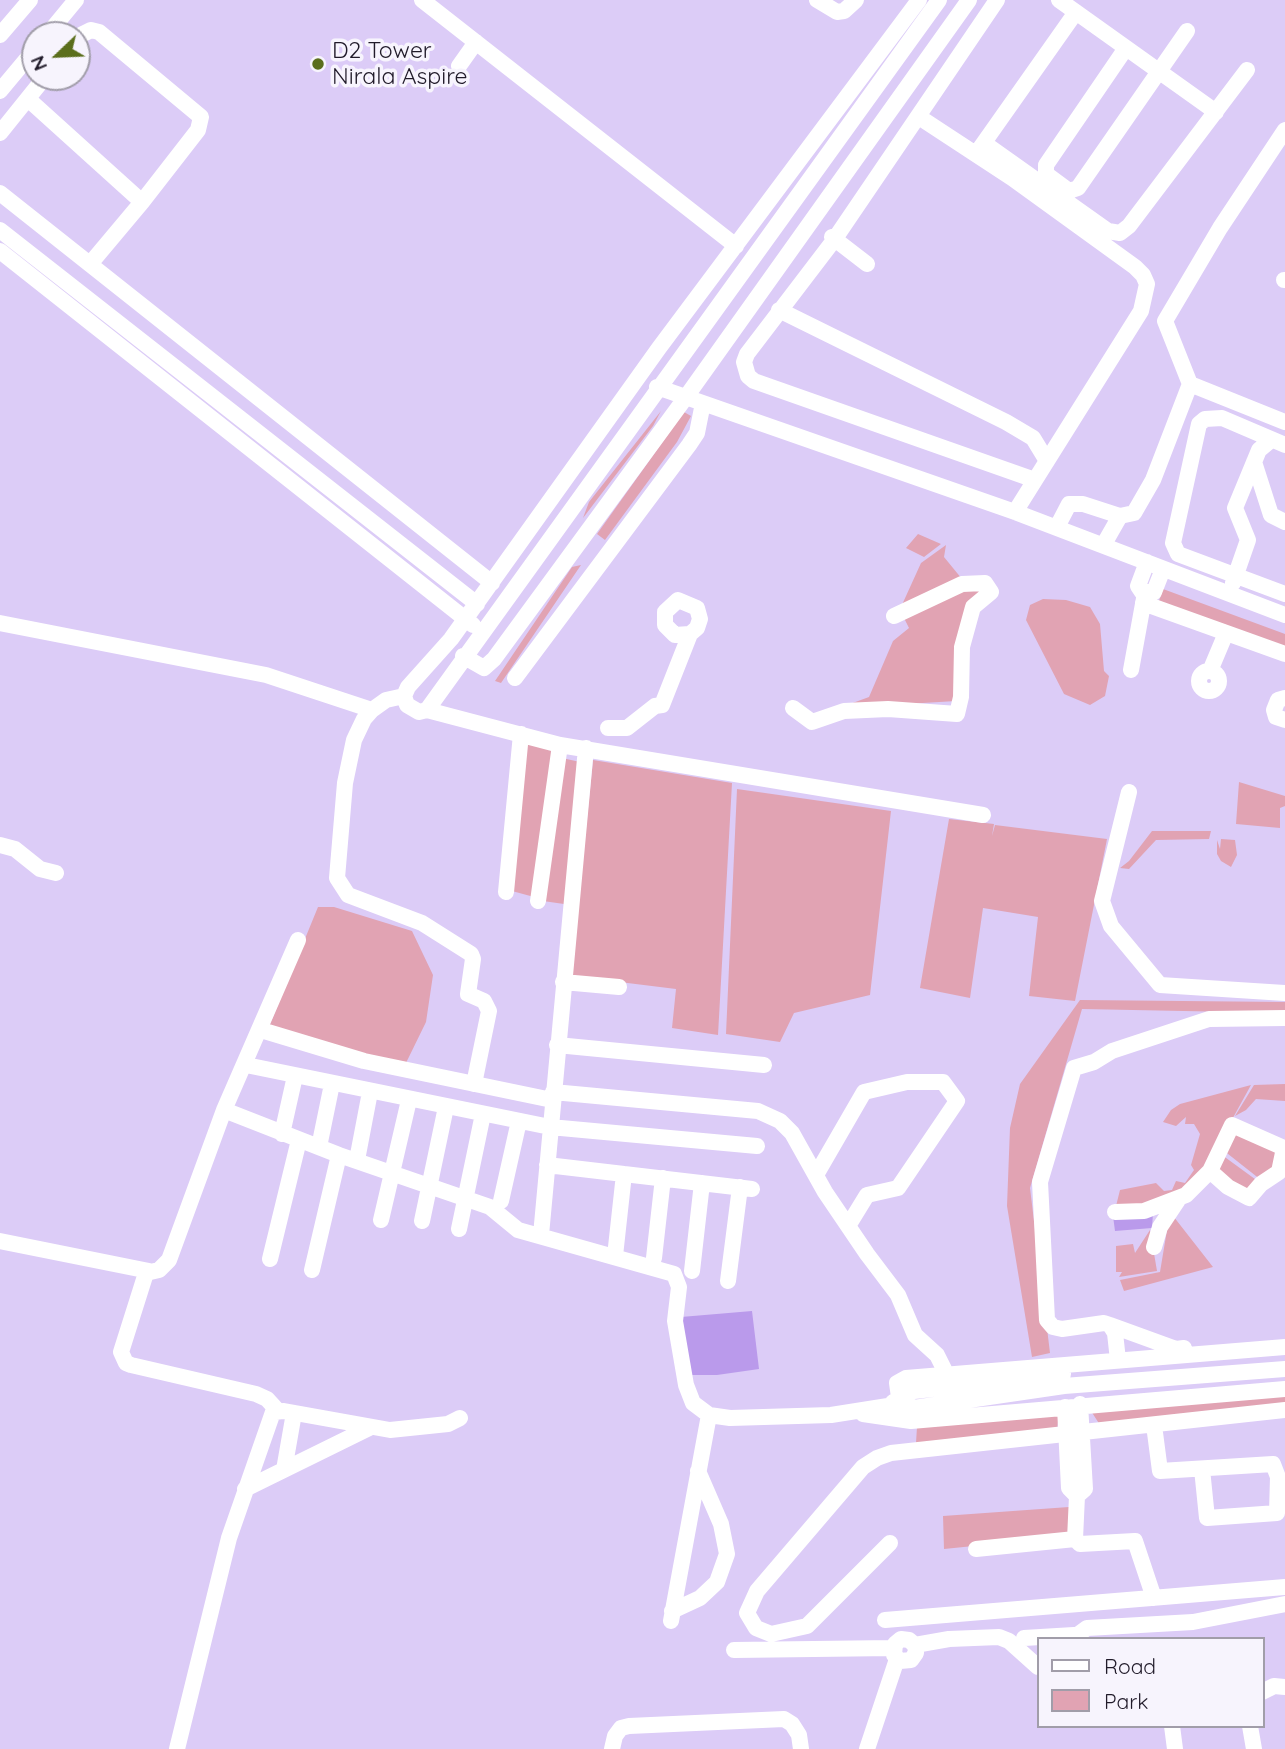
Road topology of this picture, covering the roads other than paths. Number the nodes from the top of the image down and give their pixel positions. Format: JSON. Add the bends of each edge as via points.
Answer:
{"nodes":[{"id":1,"x":30,"y":0,"type":"edge"},
{"id":2,"x":76,"y":0,"type":"edge"},
{"id":3,"x":422,"y":0,"type":"edge"},
{"id":4,"x":817,"y":0,"type":"edge"},
{"id":5,"x":856,"y":0,"type":"edge"},
{"id":6,"x":939,"y":0,"type":"edge"},
{"id":7,"x":969,"y":0,"type":"edge"},
{"id":8,"x":997,"y":0,"type":"edge"},
{"id":9,"x":1059,"y":0,"type":"edge"},
{"id":10,"x":913,"y":2,"type":"edge"},
{"id":11,"x":1076,"y":12,"type":"junction"},
{"id":12,"x":59,"y":21,"type":"edge"},
{"id":13,"x":1187,"y":31,"type":"dead end"},
{"id":14,"x":91,"y":32,"type":"edge"},
{"id":15,"x":0,"y":35,"type":"edge"},
{"id":16,"x":476,"y":42,"type":"junction"},
{"id":17,"x":1126,"y":48,"type":"junction"},
{"id":18,"x":21,"y":66,"type":"edge"},
{"id":19,"x":459,"y":66,"type":"dead end"},
{"id":20,"x":1247,"y":70,"type":"dead end"},
{"id":21,"x":1159,"y":72,"type":"junction"},
{"id":22,"x":0,"y":91,"type":"edge"},
{"id":23,"x":34,"y":91,"type":"edge"},
{"id":24,"x":28,"y":99,"type":"junction"},
{"id":25,"x":1216,"y":112,"type":"junction"},
{"id":26,"x":919,"y":117,"type":"junction"},
{"id":27,"x":1285,"y":130,"type":"edge"},
{"id":28,"x":0,"y":133,"type":"edge"},
{"id":29,"x":980,"y":148,"type":"junction"},
{"id":30,"x":798,"y":163,"type":"junction"},
{"id":31,"x":812,"y":175,"type":"junction"},
{"id":32,"x":0,"y":193,"type":"edge"},
{"id":33,"x":142,"y":202,"type":"junction"},
{"id":34,"x":813,"y":220,"type":"junction"},
{"id":35,"x":0,"y":230,"type":"edge"},
{"id":36,"x":833,"y":239,"type":"junction"},
{"id":37,"x":736,"y":246,"type":"junction"},
{"id":38,"x":0,"y":251,"type":"edge"},
{"id":39,"x":90,"y":264,"type":"junction"},
{"id":40,"x":867,"y":264,"type":"dead end"},
{"id":41,"x":779,"y":310,"type":"junction"},
{"id":42,"x":1190,"y":384,"type":"junction"},
{"id":43,"x":657,"y":387,"type":"junction"},
{"id":44,"x":686,"y":397,"type":"junction"},
{"id":45,"x":703,"y":403,"type":"junction"},
{"id":46,"x":1285,"y":422,"type":"edge"},
{"id":47,"x":1278,"y":442,"type":"edge"},
{"id":48,"x":1047,"y":461,"type":"junction"},
{"id":49,"x":1254,"y":462,"type":"junction"},
{"id":50,"x":352,"y":473,"type":"junction"},
{"id":51,"x":1035,"y":480,"type":"junction"},
{"id":52,"x":337,"y":494,"type":"junction"},
{"id":53,"x":1015,"y":512,"type":"junction"},
{"id":54,"x":1120,"y":516,"type":"junction"},
{"id":55,"x":1278,"y":519,"type":"edge"},
{"id":56,"x":1243,"y":524,"type":"junction"},
{"id":57,"x":1057,"y":527,"type":"junction"},
{"id":58,"x":555,"y":529,"type":"junction"},
{"id":59,"x":578,"y":541,"type":"junction"},
{"id":60,"x":1104,"y":544,"type":"junction"},
{"id":61,"x":610,"y":551,"type":"junction"},
{"id":62,"x":1147,"y":562,"type":"junction"},
{"id":63,"x":596,"y":569,"type":"junction"},
{"id":64,"x":1163,"y":569,"type":"junction"},
{"id":65,"x":1236,"y":576,"type":"junction"},
{"id":66,"x":492,"y":583,"type":"junction"},
{"id":67,"x":1228,"y":594,"type":"junction"},
{"id":68,"x":1285,"y":594,"type":"edge"},
{"id":69,"x":1144,"y":598,"type":"junction"},
{"id":70,"x":477,"y":604,"type":"junction"},
{"id":71,"x":1285,"y":615,"type":"edge"},
{"id":72,"x":894,"y":616,"type":"dead end"},
{"id":73,"x":466,"y":619,"type":"junction"},
{"id":74,"x":0,"y":623,"type":"edge"},
{"id":75,"x":481,"y":632,"type":"junction"},
{"id":76,"x":690,"y":634,"type":"dead end"},
{"id":77,"x":1226,"y":640,"type":"junction"},
{"id":78,"x":1285,"y":654,"type":"edge"},
{"id":79,"x":463,"y":656,"type":"junction"},
{"id":80,"x":1285,"y":659,"type":"edge"},
{"id":81,"x":1131,"y":670,"type":"dead end"},
{"id":82,"x":1210,"y":671,"type":"dead end"},
{"id":83,"x":516,"y":678,"type":"dead end"},
{"id":84,"x":404,"y":696,"type":"junction"},
{"id":85,"x":1285,"y":698,"type":"edge"},
{"id":86,"x":793,"y":708,"type":"dead end"},
{"id":87,"x":427,"y":709,"type":"junction"},
{"id":88,"x":372,"y":710,"type":"junction"},
{"id":89,"x":1285,"y":720,"type":"edge"},
{"id":90,"x":608,"y":728,"type":"dead end"},
{"id":91,"x":521,"y":734,"type":"junction"},
{"id":92,"x":559,"y":745,"type":"junction"},
{"id":93,"x":586,"y":748,"type":"junction"},
{"id":94,"x":1129,"y":792,"type":"dead end"},
{"id":95,"x":983,"y":815,"type":"dead end"},
{"id":96,"x":0,"y":845,"type":"edge"},
{"id":97,"x":55,"y":873,"type":"dead end"},
{"id":98,"x":506,"y":892,"type":"dead end"},
{"id":99,"x":538,"y":901,"type":"dead end"},
{"id":100,"x":298,"y":940,"type":"dead end"},
{"id":101,"x":563,"y":982,"type":"junction"},
{"id":102,"x":619,"y":987,"type":"dead end"},
{"id":103,"x":1285,"y":993,"type":"edge"},
{"id":104,"x":1285,"y":1018,"type":"edge"},
{"id":105,"x":261,"y":1030,"type":"junction"},
{"id":106,"x":557,"y":1045,"type":"junction"},
{"id":107,"x":246,"y":1065,"type":"junction"},
{"id":108,"x":764,"y":1065,"type":"dead end"},
{"id":109,"x":295,"y":1076,"type":"junction"},
{"id":110,"x":332,"y":1084,"type":"junction"},
{"id":111,"x":474,"y":1084,"type":"junction"},
{"id":112,"x":370,"y":1092,"type":"junction"},
{"id":113,"x":553,"y":1096,"type":"junction"},
{"id":114,"x":410,"y":1100,"type":"junction"},
{"id":115,"x":446,"y":1107,"type":"junction"},
{"id":116,"x":224,"y":1110,"type":"junction"},
{"id":117,"x":482,"y":1114,"type":"junction"},
{"id":118,"x":519,"y":1121,"type":"junction"},
{"id":119,"x":550,"y":1127,"type":"junction"},
{"id":120,"x":282,"y":1134,"type":"junction"},
{"id":121,"x":299,"y":1140,"type":"junction"},
{"id":122,"x":758,"y":1146,"type":"dead end"},
{"id":123,"x":318,"y":1147,"type":"junction"},
{"id":124,"x":339,"y":1155,"type":"junction"},
{"id":125,"x":356,"y":1160,"type":"junction"},
{"id":126,"x":547,"y":1164,"type":"junction"},
{"id":127,"x":391,"y":1171,"type":"junction"},
{"id":128,"x":1210,"y":1171,"type":"junction"},
{"id":129,"x":624,"y":1174,"type":"junction"},
{"id":130,"x":816,"y":1175,"type":"junction"},
{"id":131,"x":663,"y":1178,"type":"junction"},
{"id":132,"x":702,"y":1183,"type":"junction"},
{"id":133,"x":429,"y":1185,"type":"junction"},
{"id":134,"x":1186,"y":1195,"type":"junction"},
{"id":135,"x":464,"y":1198,"type":"junction"},
{"id":136,"x":501,"y":1201,"type":"dead end"},
{"id":137,"x":1115,"y":1212,"type":"dead end"},
{"id":138,"x":382,"y":1220,"type":"dead end"},
{"id":139,"x":422,"y":1221,"type":"dead end"},
{"id":140,"x":848,"y":1226,"type":"junction"},
{"id":141,"x":459,"y":1229,"type":"dead end"},
{"id":142,"x":541,"y":1235,"type":"junction"},
{"id":143,"x":0,"y":1241,"type":"edge"},
{"id":144,"x":1154,"y":1247,"type":"dead end"},
{"id":145,"x":615,"y":1256,"type":"junction"},
{"id":146,"x":654,"y":1258,"type":"dead end"},
{"id":147,"x":270,"y":1259,"type":"dead end"},
{"id":148,"x":312,"y":1270,"type":"dead end"},
{"id":149,"x":149,"y":1271,"type":"junction"},
{"id":150,"x":692,"y":1271,"type":"dead end"},
{"id":151,"x":728,"y":1281,"type":"dead end"},
{"id":152,"x":1110,"y":1325,"type":"junction"},
{"id":153,"x":1285,"y":1339,"type":"edge"},
{"id":154,"x":1285,"y":1347,"type":"edge"},
{"id":155,"x":1285,"y":1354,"type":"edge"},
{"id":156,"x":1118,"y":1360,"type":"junction"},
{"id":157,"x":1285,"y":1369,"type":"edge"},
{"id":158,"x":946,"y":1373,"type":"junction"},
{"id":159,"x":1015,"y":1387,"type":"junction"},
{"id":160,"x":1285,"y":1389,"type":"edge"},
{"id":161,"x":894,"y":1401,"type":"junction"},
{"id":162,"x":1073,"y":1406,"type":"junction"},
{"id":163,"x":277,"y":1410,"type":"junction"},
{"id":164,"x":1285,"y":1410,"type":"edge"},
{"id":165,"x":854,"y":1412,"type":"junction"},
{"id":166,"x":294,"y":1413,"type":"junction"},
{"id":167,"x":709,"y":1415,"type":"junction"},
{"id":168,"x":460,"y":1418,"type":"dead end"},
{"id":169,"x":1154,"y":1425,"type":"junction"},
{"id":170,"x":369,"y":1428,"type":"junction"},
{"id":171,"x":1074,"y":1433,"type":"junction"},
{"id":172,"x":1202,"y":1469,"type":"junction"},
{"id":173,"x":284,"y":1470,"type":"junction"},
{"id":174,"x":698,"y":1471,"type":"junction"},
{"id":175,"x":245,"y":1489,"type":"junction"},
{"id":176,"x":1075,"y":1539,"type":"junction"},
{"id":177,"x":890,"y":1543,"type":"dead end"},
{"id":178,"x":976,"y":1549,"type":"dead end"},
{"id":179,"x":1285,"y":1587,"type":"edge"},
{"id":180,"x":1154,"y":1598,"type":"junction"},
{"id":181,"x":1285,"y":1604,"type":"edge"},
{"id":182,"x":885,"y":1620,"type":"dead end"},
{"id":183,"x":1193,"y":1622,"type":"junction"},
{"id":184,"x":1073,"y":1637,"type":"edge"},
{"id":185,"x":1187,"y":1637,"type":"edge"},
{"id":186,"x":1024,"y":1638,"type":"dead end"},
{"id":187,"x":1036,"y":1638,"type":"edge"},
{"id":188,"x":734,"y":1650,"type":"dead end"},
{"id":189,"x":895,"y":1653,"type":"junction"},
{"id":190,"x":1036,"y":1665,"type":"edge"},
{"id":191,"x":1285,"y":1687,"type":"edge"},
{"id":192,"x":1264,"y":1691,"type":"edge"},
{"id":193,"x":1172,"y":1728,"type":"edge"},
{"id":194,"x":1250,"y":1728,"type":"edge"},
{"id":195,"x":177,"y":1749,"type":"edge"},
{"id":196,"x":612,"y":1749,"type":"edge"},
{"id":197,"x":801,"y":1749,"type":"edge"},
{"id":198,"x":867,"y":1749,"type":"edge"},
{"id":199,"x":1175,"y":1749,"type":"edge"},
{"id":200,"x":1254,"y":1749,"type":"edge"}],
"edges":[{"from":1,"to":15,"type":"street"},
{"from":2,"to":12,"type":"street"},
{"from":3,"to":16,"type":"street"},
{"from":4,"to":5,"type":"street","via":[[837,12]]},
{"from":6,"to":31,"type":"street"},
{"from":7,"to":34,"type":"street"},
{"from":8,"to":26,"type":"street"},
{"from":9,"to":11,"type":"street"},
{"from":10,"to":30,"type":"street"},
{"from":11,"to":17,"type":"street"},
{"from":11,"to":29,"type":"street"},
{"from":13,"to":21,"type":"street"},
{"from":14,"to":33,"type":"street","via":[[99,32],[199,113],[201,125]]},
{"from":16,"to":19,"type":"street"},
{"from":16,"to":37,"type":"street"},
{"from":17,"to":21,"type":"street"},
{"from":17,"to":21,"type":"street","via":[[1046,165],[1046,174],[1069,191],[1078,188]]},
{"from":18,"to":22,"type":"street"},
{"from":20,"to":25,"type":"street"},
{"from":21,"to":25,"type":"street"},
{"from":23,"to":24,"type":"street"},
{"from":24,"to":28,"type":"street"},
{"from":24,"to":33,"type":"street"},
{"from":25,"to":29,"type":"street","via":[[1119,233]]},
{"from":26,"to":29,"type":"street"},
{"from":26,"to":36,"type":"street"},
{"from":27,"to":42,"type":"street","via":[[1165,321]]},
{"from":29,"to":48,"type":"street","via":[[1135,267],[1147,284],[1141,311]]},
{"from":30,"to":31,"type":"street"},
{"from":30,"to":37,"type":"street"},
{"from":31,"to":43,"type":"street"},
{"from":32,"to":39,"type":"street"},
{"from":33,"to":39,"type":"street"},
{"from":34,"to":36,"type":"street","via":[[813,231]]},
{"from":34,"to":44,"type":"street"},
{"from":35,"to":52,"type":"street"},
{"from":36,"to":40,"type":"street"},
{"from":36,"to":41,"type":"street"},
{"from":37,"to":66,"type":"street"},
{"from":38,"to":73,"type":"street"},
{"from":39,"to":50,"type":"street"},
{"from":41,"to":48,"type":"street","via":[[1006,422],[1032,438]]},
{"from":41,"to":51,"type":"street","via":[[747,354],[745,370],[754,381]]},
{"from":42,"to":46,"type":"street"},
{"from":42,"to":54,"type":"street","via":[[1153,480],[1134,513]]},
{"from":43,"to":44,"type":"street"},
{"from":43,"to":58,"type":"street"},
{"from":44,"to":45,"type":"street"},
{"from":44,"to":59,"type":"street"},
{"from":45,"to":53,"type":"street"},
{"from":45,"to":61,"type":"street","via":[[689,445]]},
{"from":47,"to":49,"type":"street","via":[[1259,450]]},
{"from":47,"to":65,"type":"street","via":[[1222,418],[1199,424],[1173,548]]},
{"from":48,"to":51,"type":"street"},
{"from":49,"to":55,"type":"street"},
{"from":49,"to":56,"type":"street","via":[[1235,508]]},
{"from":50,"to":52,"type":"street"},
{"from":50,"to":66,"type":"street"},
{"from":51,"to":53,"type":"street"},
{"from":52,"to":70,"type":"street"},
{"from":53,"to":57,"type":"street"},
{"from":54,"to":57,"type":"street","via":[[1069,504]]},
{"from":54,"to":60,"type":"street"},
{"from":55,"to":56,"type":"street"},
{"from":56,"to":65,"type":"street","via":[[1248,540]]},
{"from":57,"to":60,"type":"street"},
{"from":58,"to":59,"type":"street"},
{"from":58,"to":75,"type":"street"},
{"from":59,"to":61,"type":"street"},
{"from":59,"to":63,"type":"street"},
{"from":59,"to":79,"type":"street","via":[[488,666],[480,667]]},
{"from":60,"to":62,"type":"street"},
{"from":61,"to":63,"type":"street"},
{"from":62,"to":64,"type":"street"},
{"from":62,"to":69,"type":"street","via":[[1138,586]]},
{"from":63,"to":83,"type":"street"},
{"from":64,"to":67,"type":"street"},
{"from":64,"to":69,"type":"street","via":[[1155,591]]},
{"from":65,"to":67,"type":"street"},
{"from":65,"to":68,"type":"street"},
{"from":66,"to":70,"type":"street"},
{"from":67,"to":71,"type":"street"},
{"from":69,"to":77,"type":"street"},
{"from":69,"to":81,"type":"street"},
{"from":70,"to":73,"type":"street"},
{"from":72,"to":86,"type":"street","via":[[962,584],[985,583],[991,592],[973,607],[962,647],[957,714],[844,711],[812,722]]},
{"from":73,"to":75,"type":"street"},
{"from":73,"to":84,"type":"street"},
{"from":74,"to":88,"type":"street","via":[[266,675]]},
{"from":75,"to":79,"type":"street"},
{"from":76,"to":90,"type":"street","via":[[662,705],[627,728]]},
{"from":77,"to":78,"type":"street"},
{"from":77,"to":80,"type":"street","via":[[1235,639]]},
{"from":77,"to":82,"type":"street"},
{"from":79,"to":87,"type":"street"},
{"from":84,"to":87,"type":"street","via":[[407,705],[419,712]]},
{"from":84,"to":88,"type":"street"},
{"from":85,"to":89,"type":"street","via":[[1275,703],[1273,710]]},
{"from":87,"to":91,"type":"street"},
{"from":88,"to":111,"type":"street","via":[[359,729],[350,758],[337,878],[348,895],[422,923],[471,954],[468,994],[484,1001],[489,1011]]},
{"from":91,"to":92,"type":"street"},
{"from":91,"to":98,"type":"street"},
{"from":92,"to":93,"type":"street"},
{"from":92,"to":99,"type":"street"},
{"from":93,"to":95,"type":"street"},
{"from":93,"to":101,"type":"street"},
{"from":94,"to":103,"type":"street","via":[[1102,901],[1111,926],[1160,985]]},
{"from":96,"to":97,"type":"street"},
{"from":100,"to":105,"type":"street"},
{"from":101,"to":102,"type":"street"},
{"from":101,"to":106,"type":"street"},
{"from":104,"to":152,"type":"street","via":[[1209,1019],[1074,1068],[1040,1182],[1047,1320],[1062,1329]]},
{"from":105,"to":107,"type":"street"},
{"from":105,"to":111,"type":"street","via":[[364,1061]]},
{"from":106,"to":108,"type":"street"},
{"from":106,"to":113,"type":"street"},
{"from":107,"to":109,"type":"street"},
{"from":107,"to":116,"type":"street"},
{"from":109,"to":110,"type":"street"},
{"from":109,"to":120,"type":"street"},
{"from":110,"to":112,"type":"street"},
{"from":110,"to":123,"type":"street"},
{"from":111,"to":113,"type":"street"},
{"from":112,"to":114,"type":"street"},
{"from":112,"to":125,"type":"street"},
{"from":113,"to":119,"type":"street"},
{"from":113,"to":130,"type":"street","via":[[769,1114],[792,1133]]},
{"from":114,"to":115,"type":"street"},
{"from":114,"to":127,"type":"street"},
{"from":115,"to":117,"type":"street"},
{"from":115,"to":133,"type":"street"},
{"from":116,"to":120,"type":"street"},
{"from":116,"to":149,"type":"street","via":[[169,1260],[159,1270]]},
{"from":117,"to":118,"type":"street"},
{"from":117,"to":135,"type":"street"},
{"from":118,"to":119,"type":"street"},
{"from":118,"to":136,"type":"street"},
{"from":119,"to":122,"type":"street"},
{"from":119,"to":126,"type":"street"},
{"from":120,"to":121,"type":"street"},
{"from":121,"to":123,"type":"street"},
{"from":121,"to":147,"type":"street"},
{"from":123,"to":124,"type":"street"},
{"from":124,"to":125,"type":"street"},
{"from":124,"to":148,"type":"street"},
{"from":125,"to":127,"type":"street"},
{"from":126,"to":129,"type":"street"},
{"from":126,"to":142,"type":"street"},
{"from":127,"to":133,"type":"street"},
{"from":127,"to":138,"type":"street"},
{"from":128,"to":128,"type":"street","via":[[1232,1125],[1284,1149],[1279,1172],[1249,1198]]},
{"from":128,"to":134,"type":"street"},
{"from":129,"to":131,"type":"street"},
{"from":129,"to":145,"type":"street"},
{"from":130,"to":140,"type":"street"},
{"from":130,"to":140,"type":"street","via":[[864,1093],[907,1082],[943,1083],[957,1101],[898,1188],[867,1195]]},
{"from":131,"to":132,"type":"street"},
{"from":131,"to":146,"type":"street"},
{"from":132,"to":150,"type":"street"},
{"from":132,"to":151,"type":"street","via":[[746,1188]]},
{"from":133,"to":135,"type":"street"},
{"from":133,"to":139,"type":"street"},
{"from":134,"to":137,"type":"street","via":[[1144,1211]]},
{"from":134,"to":144,"type":"street","via":[[1160,1227]]},
{"from":135,"to":141,"type":"street"},
{"from":135,"to":142,"type":"street","via":[[490,1207],[518,1230]]},
{"from":140,"to":158,"type":"street","via":[[898,1295],[915,1335],[937,1355]]},
{"from":142,"to":145,"type":"street"},
{"from":143,"to":149,"type":"street"},
{"from":145,"to":167,"type":"street","via":[[674,1274],[678,1280],[675,1321],[686,1385],[694,1403]]},
{"from":149,"to":163,"type":"street","via":[[122,1345],[126,1363],[257,1394]]},
{"from":152,"to":153,"type":"street","via":[[1176,1349]]},
{"from":152,"to":156,"type":"street"},
{"from":154,"to":156,"type":"street"},
{"from":155,"to":159,"type":"street"},
{"from":156,"to":158,"type":"street"},
{"from":157,"to":159,"type":"street"},
{"from":158,"to":161,"type":"street","via":[[900,1380]]},
{"from":159,"to":161,"type":"street","via":[[907,1409]]},
{"from":160,"to":162,"type":"street"},
{"from":161,"to":165,"type":"street"},
{"from":162,"to":165,"type":"street","via":[[911,1421]]},
{"from":162,"to":171,"type":"street"},
{"from":163,"to":166,"type":"street"},
{"from":163,"to":175,"type":"street","via":[[270,1415]]},
{"from":164,"to":169,"type":"street"},
{"from":165,"to":167,"type":"street"},
{"from":166,"to":170,"type":"street"},
{"from":166,"to":173,"type":"street"},
{"from":167,"to":174,"type":"street"},
{"from":168,"to":170,"type":"street","via":[[411,1429]]},
{"from":169,"to":171,"type":"street"},
{"from":169,"to":172,"type":"street","via":[[1160,1471]]},
{"from":170,"to":173,"type":"street"},
{"from":171,"to":176,"type":"street","via":[[1085,1489],[1077,1496]]},
{"from":171,"to":177,"type":"street","via":[[877,1458],[863,1467],[757,1591],[747,1613],[756,1628],[771,1634],[807,1626]]},
{"from":172,"to":172,"type":"street","via":[[1273,1464],[1279,1509],[1274,1515],[1207,1518]]},
{"from":173,"to":175,"type":"street"},
{"from":174,"to":174,"type":"street","via":[[671,1616],[716,1582],[727,1554],[721,1524]]},
{"from":175,"to":195,"type":"street"},
{"from":176,"to":178,"type":"street"},
{"from":176,"to":180,"type":"street","via":[[1080,1544],[1135,1541]]},
{"from":179,"to":180,"type":"street"},
{"from":180,"to":182,"type":"street"},
{"from":181,"to":183,"type":"street"},
{"from":183,"to":184,"type":"street","via":[[1087,1628]]},
{"from":183,"to":185,"type":"street"},
{"from":186,"to":187,"type":"street"},
{"from":188,"to":189,"type":"street"},
{"from":189,"to":190,"type":"street","via":[[904,1662],[916,1653],[915,1645],[999,1637]]},
{"from":189,"to":198,"type":"street"},
{"from":191,"to":192,"type":"street"},
{"from":193,"to":199,"type":"street"},
{"from":194,"to":200,"type":"street"},
{"from":196,"to":197,"type":"street","via":[[615,1736],[629,1726],[784,1719],[799,1735]]}]}
